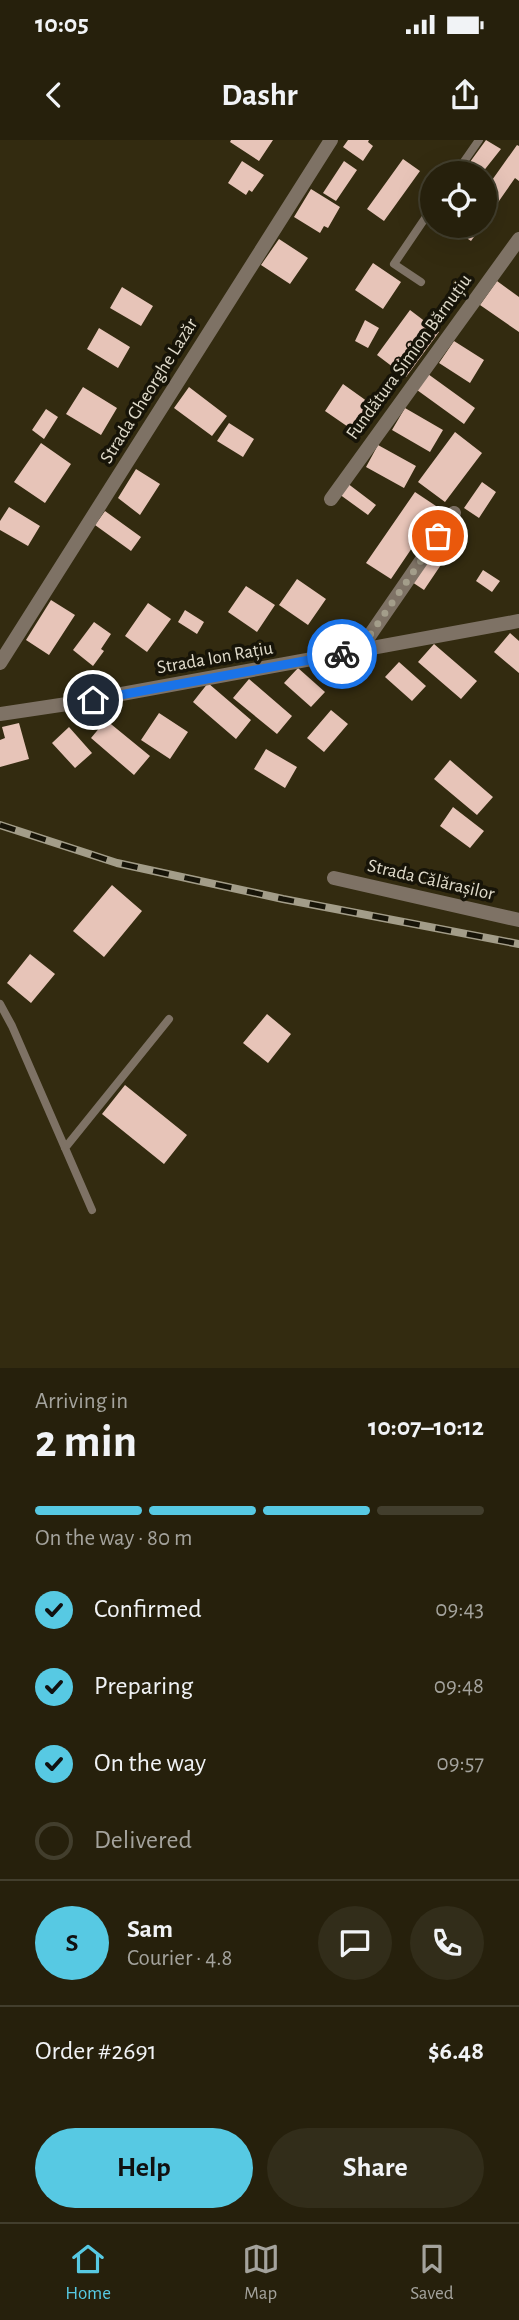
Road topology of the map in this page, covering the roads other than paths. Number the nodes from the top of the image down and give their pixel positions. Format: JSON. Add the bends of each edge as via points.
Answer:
{"nodes":[{"id":1,"x":331,"y":140,"type":"edge"},
{"id":2,"x":479,"y":140,"type":"edge"},
{"id":3,"x":464,"y":161,"type":"edge"},
{"id":4,"x":420,"y":226,"type":"edge"},
{"id":5,"x":519,"y":239,"type":"edge"},
{"id":6,"x":421,"y":282,"type":"dead end"},
{"id":7,"x":331,"y":499,"type":"dead end"},
{"id":8,"x":454,"y":513,"type":"dead end"},
{"id":9,"x":519,"y":621,"type":"edge"},
{"id":10,"x":359,"y":651,"type":"junction"},
{"id":11,"x":0,"y":663,"type":"edge"},
{"id":12,"x":0,"y":714,"type":"edge"},
{"id":13,"x":334,"y":878,"type":"dead end"},
{"id":14,"x":519,"y":920,"type":"edge"},
{"id":15,"x":0,"y":1004,"type":"edge"},
{"id":16,"x":169,"y":1019,"type":"dead end"},
{"id":17,"x":65,"y":1148,"type":"junction"},
{"id":18,"x":92,"y":1210,"type":"dead end"}],
"edges":[{"from":1,"to":11,"type":"street","name":"Strada Gheorghe Lazăr"},
{"from":2,"to":3,"type":"lane"},
{"from":4,"to":6,"type":"lane","via":[[394,264]]},
{"from":5,"to":7,"type":"street","name":"Fundătura Simion Bărnuțiu"},
{"from":8,"to":10,"type":"street"},
{"from":9,"to":10,"type":"street","name":"Strada Ion Rațiu"},
{"from":10,"to":12,"type":"street","name":"Strada Ion Rațiu"},
{"from":13,"to":14,"type":"street","name":"Strada Călărașilor"},
{"from":15,"to":17,"type":"lane"},
{"from":16,"to":17,"type":"lane"},
{"from":17,"to":18,"type":"lane"}]}
